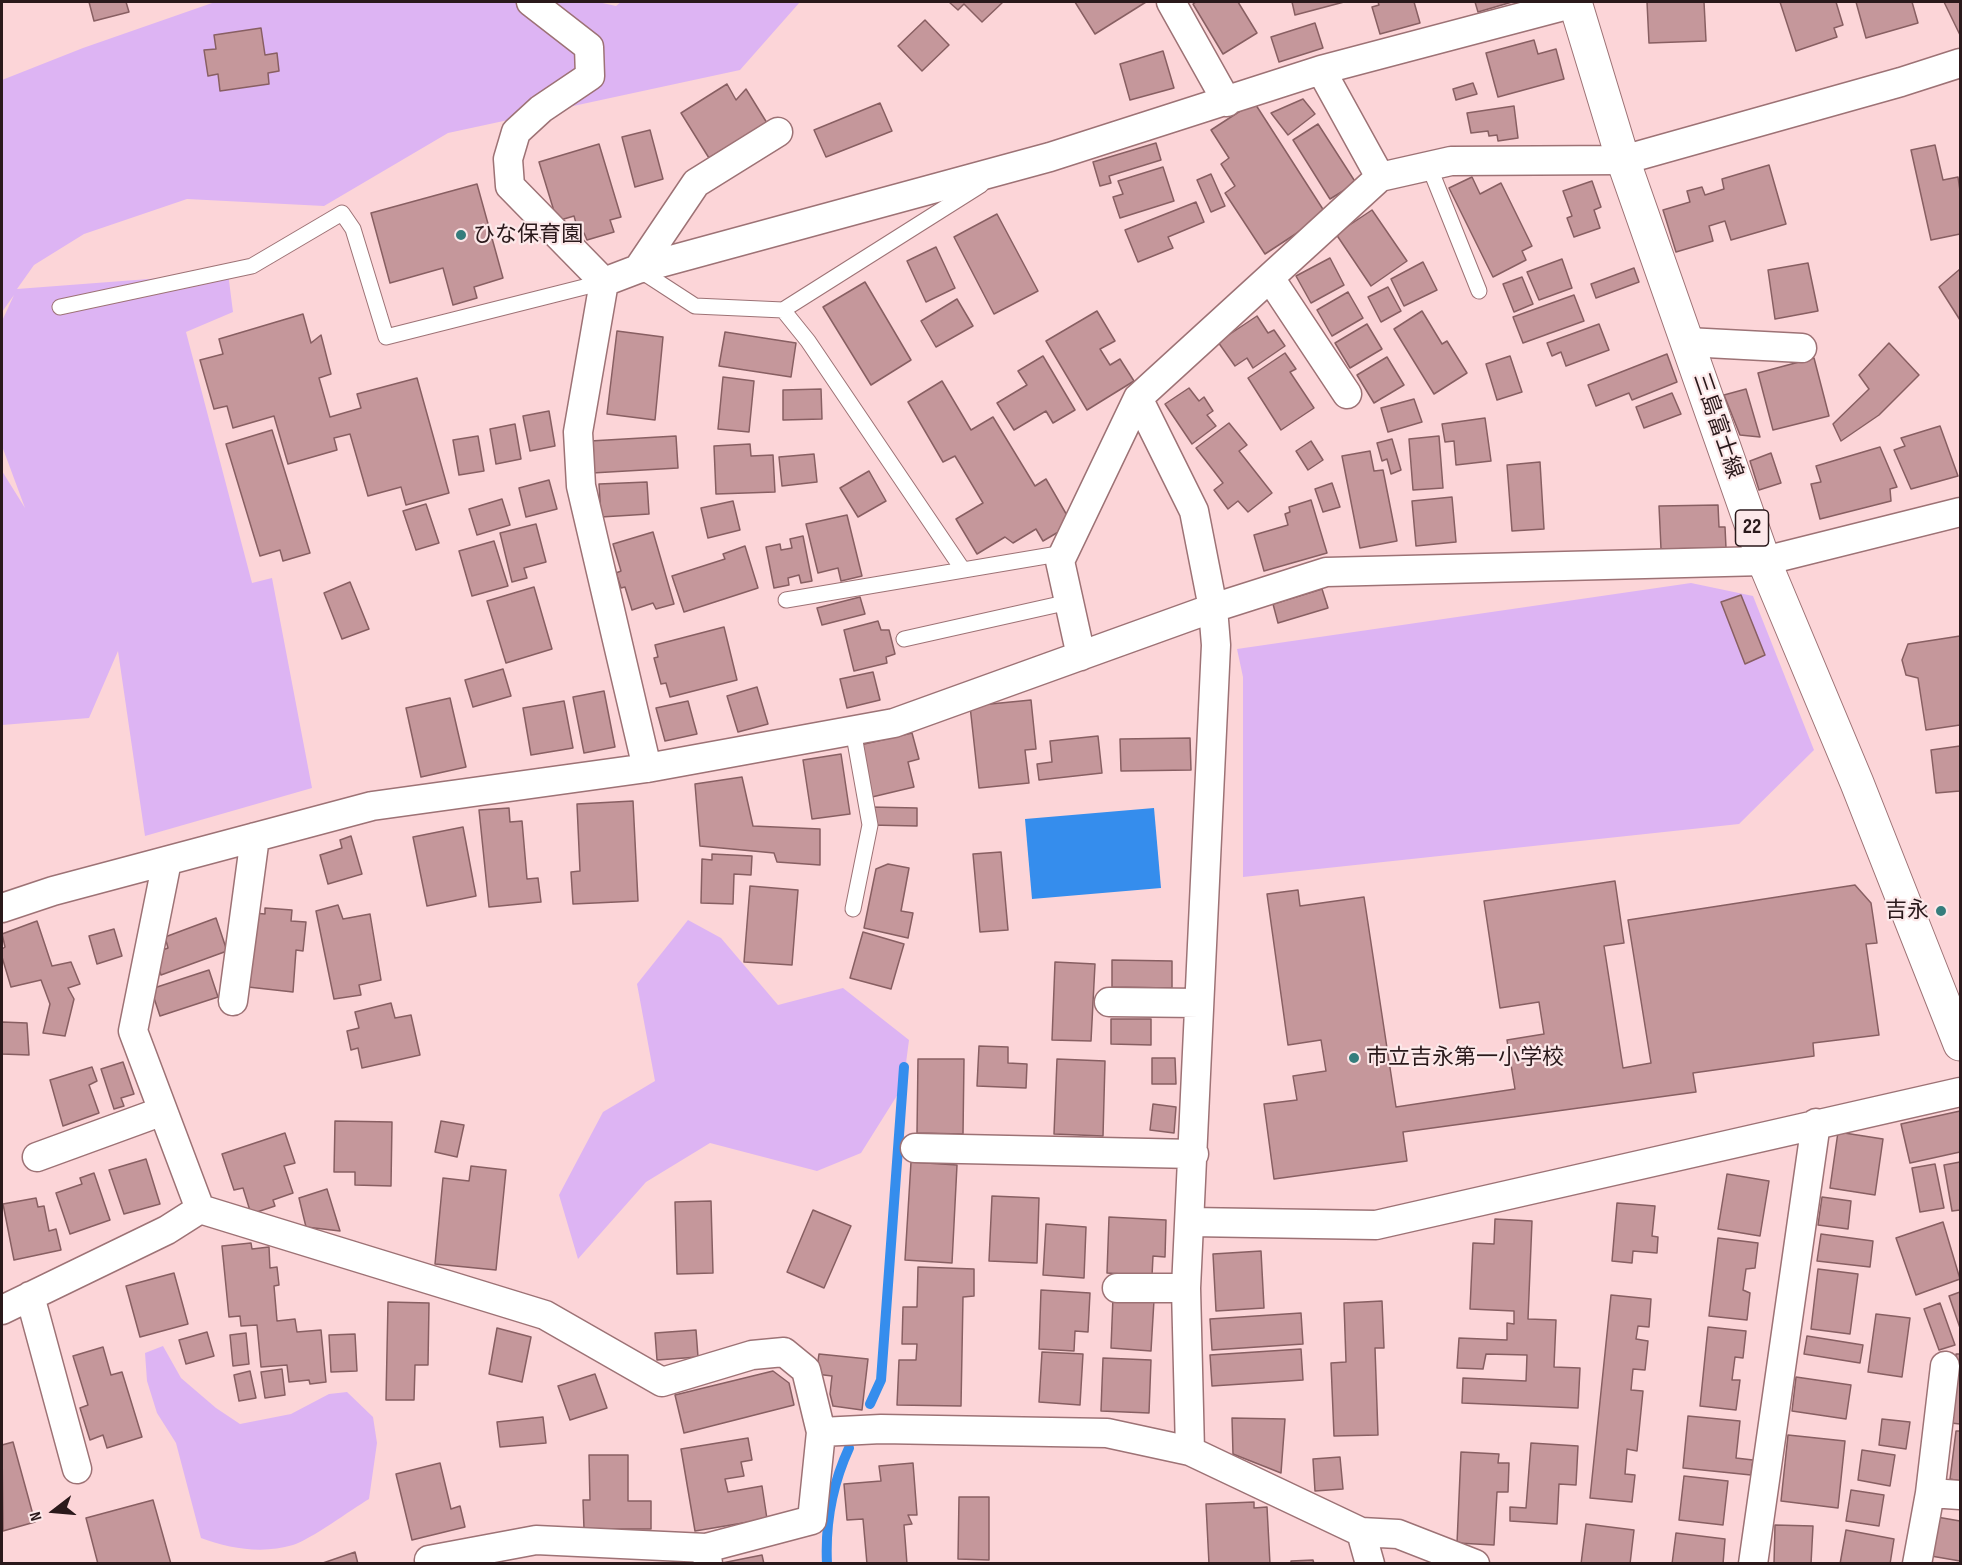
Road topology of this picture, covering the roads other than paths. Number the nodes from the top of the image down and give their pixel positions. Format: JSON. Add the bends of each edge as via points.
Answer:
{"nodes":[{"id":1,"x":531,"y":2,"type":"edge"},
{"id":2,"x":1171,"y":2,"type":"edge"},
{"id":3,"x":1575,"y":2,"type":"edge"},
{"id":4,"x":1960,"y":63,"type":"edge"},
{"id":5,"x":1321,"y":70,"type":"junction"},
{"id":6,"x":1227,"y":102,"type":"junction"},
{"id":7,"x":778,"y":132,"type":"dead end"},
{"id":8,"x":1623,"y":160,"type":"junction"},
{"id":9,"x":1429,"y":166,"type":"junction"},
{"id":10,"x":1006,"y":169,"type":"junction"},
{"id":11,"x":1380,"y":177,"type":"junction"},
{"id":12,"x":638,"y":269,"type":"junction"},
{"id":13,"x":1270,"y":278,"type":"junction"},
{"id":14,"x":604,"y":282,"type":"junction"},
{"id":15,"x":1479,"y":291,"type":"dead end"},
{"id":16,"x":60,"y":307,"type":"dead end"},
{"id":17,"x":783,"y":310,"type":"junction"},
{"id":18,"x":1687,"y":342,"type":"junction"},
{"id":19,"x":1802,"y":348,"type":"dead end"},
{"id":20,"x":1347,"y":394,"type":"dead end"},
{"id":21,"x":1138,"y":398,"type":"junction"},
{"id":22,"x":1960,"y":512,"type":"edge"},
{"id":23,"x":1064,"y":554,"type":"junction"},
{"id":24,"x":1764,"y":561,"type":"junction"},
{"id":25,"x":963,"y":570,"type":"junction"},
{"id":26,"x":786,"y":600,"type":"dead end"},
{"id":27,"x":1069,"y":602,"type":"junction"},
{"id":28,"x":1213,"y":608,"type":"junction"},
{"id":29,"x":904,"y":639,"type":"dead end"},
{"id":30,"x":1081,"y":656,"type":"junction"},
{"id":31,"x":853,"y":730,"type":"junction"},
{"id":32,"x":647,"y":768,"type":"junction"},
{"id":33,"x":255,"y":837,"type":"junction"},
{"id":34,"x":167,"y":861,"type":"junction"},
{"id":35,"x":2,"y":908,"type":"edge"},
{"id":36,"x":853,"y":909,"type":"dead end"},
{"id":37,"x":233,"y":1001,"type":"dead end"},
{"id":38,"x":1109,"y":1002,"type":"dead end"},
{"id":39,"x":1199,"y":1003,"type":"junction"},
{"id":40,"x":1960,"y":1044,"type":"edge"},
{"id":41,"x":1960,"y":1092,"type":"edge"},
{"id":42,"x":163,"y":1111,"type":"junction"},
{"id":43,"x":1816,"y":1123,"type":"junction"},
{"id":44,"x":915,"y":1148,"type":"dead end"},
{"id":45,"x":1194,"y":1154,"type":"junction"},
{"id":46,"x":37,"y":1157,"type":"dead end"},
{"id":47,"x":200,"y":1209,"type":"junction"},
{"id":48,"x":1191,"y":1222,"type":"junction"},
{"id":49,"x":1117,"y":1288,"type":"dead end"},
{"id":50,"x":1186,"y":1288,"type":"junction"},
{"id":51,"x":30,"y":1296,"type":"junction"},
{"id":52,"x":2,"y":1310,"type":"edge"},
{"id":53,"x":1945,"y":1366,"type":"dead end"},
{"id":54,"x":834,"y":1431,"type":"junction"},
{"id":55,"x":1190,"y":1451,"type":"junction"},
{"id":56,"x":77,"y":1470,"type":"dead end"},
{"id":57,"x":1930,"y":1493,"type":"junction"},
{"id":58,"x":1960,"y":1495,"type":"edge"},
{"id":59,"x":1361,"y":1532,"type":"junction"},
{"id":60,"x":707,"y":1556,"type":"edge"},
{"id":61,"x":429,"y":1560,"type":"dead end"},
{"id":62,"x":1370,"y":1563,"type":"edge"},
{"id":63,"x":1474,"y":1563,"type":"edge"},
{"id":64,"x":1753,"y":1563,"type":"edge"},
{"id":65,"x":1917,"y":1563,"type":"edge"}],
"edges":[{"from":1,"to":14,"type":"street","via":[[589,47],[590,76],[541,109],[516,132],[508,159],[510,186]]},
{"from":2,"to":6,"type":"street"},
{"from":3,"to":5,"type":"street"},
{"from":3,"to":8,"type":"main road","name":"三島富士線","number":"22"},
{"from":4,"to":8,"type":"street"},
{"from":5,"to":6,"type":"street"},
{"from":5,"to":11,"type":"street"},
{"from":6,"to":10,"type":"street"},
{"from":7,"to":12,"type":"street","via":[[696,183]]},
{"from":8,"to":9,"type":"street","via":[[1451,161]]},
{"from":8,"to":18,"type":"main road","name":"三島富士線","number":"22"},
{"from":9,"to":11,"type":"street"},
{"from":9,"to":15,"type":"lane"},
{"from":10,"to":12,"type":"street"},
{"from":10,"to":17,"type":"lane"},
{"from":11,"to":13,"type":"street"},
{"from":12,"to":14,"type":"street"},
{"from":12,"to":17,"type":"lane","via":[[695,306]]},
{"from":13,"to":20,"type":"street"},
{"from":13,"to":21,"type":"street"},
{"from":14,"to":16,"type":"lane","via":[[386,337],[353,230],[342,213],[252,266]]},
{"from":14,"to":32,"type":"street","via":[[578,432],[581,486]]},
{"from":17,"to":25,"type":"lane"},
{"from":18,"to":19,"type":"street"},
{"from":18,"to":24,"type":"main road","name":"三島富士線","number":"22"},
{"from":21,"to":23,"type":"street"},
{"from":21,"to":28,"type":"street","via":[[1194,511]]},
{"from":22,"to":24,"type":"street"},
{"from":23,"to":25,"type":"lane"},
{"from":23,"to":27,"type":"street","via":[[1060,561]]},
{"from":24,"to":28,"type":"street","via":[[1326,572]]},
{"from":24,"to":40,"type":"main road","name":"三島富士線","number":"22"},
{"from":25,"to":26,"type":"lane"},
{"from":27,"to":29,"type":"lane"},
{"from":27,"to":30,"type":"street"},
{"from":28,"to":30,"type":"street"},
{"from":28,"to":39,"type":"street","via":[[1216,645]]},
{"from":30,"to":31,"type":"street","via":[[894,723]]},
{"from":31,"to":32,"type":"street"},
{"from":31,"to":36,"type":"lane","via":[[870,825]]},
{"from":32,"to":33,"type":"street","via":[[372,806]]},
{"from":33,"to":34,"type":"street"},
{"from":33,"to":37,"type":"street"},
{"from":34,"to":35,"type":"street"},
{"from":34,"to":42,"type":"street","via":[[133,1031]]},
{"from":38,"to":39,"type":"street"},
{"from":39,"to":45,"type":"street"},
{"from":41,"to":43,"type":"street"},
{"from":42,"to":46,"type":"street"},
{"from":42,"to":47,"type":"street"},
{"from":43,"to":48,"type":"street","via":[[1376,1225]]},
{"from":43,"to":64,"type":"street"},
{"from":44,"to":45,"type":"street"},
{"from":45,"to":48,"type":"street"},
{"from":47,"to":51,"type":"street","via":[[167,1230]]},
{"from":47,"to":54,"type":"street","via":[[545,1314],[662,1382],[752,1355],[783,1352],[806,1370]]},
{"from":48,"to":50,"type":"street"},
{"from":49,"to":50,"type":"street"},
{"from":50,"to":55,"type":"street"},
{"from":51,"to":52,"type":"street"},
{"from":51,"to":56,"type":"street"},
{"from":53,"to":57,"type":"street"},
{"from":54,"to":55,"type":"street","via":[[1107,1433]]},
{"from":54,"to":60,"type":"street","via":[[812,1520]]},
{"from":55,"to":59,"type":"street"},
{"from":57,"to":58,"type":"street"},
{"from":57,"to":65,"type":"street"},
{"from":59,"to":62,"type":"street"},
{"from":59,"to":63,"type":"street","via":[[1398,1534]]},
{"from":60,"to":61,"type":"street","via":[[536,1540]]}]}
